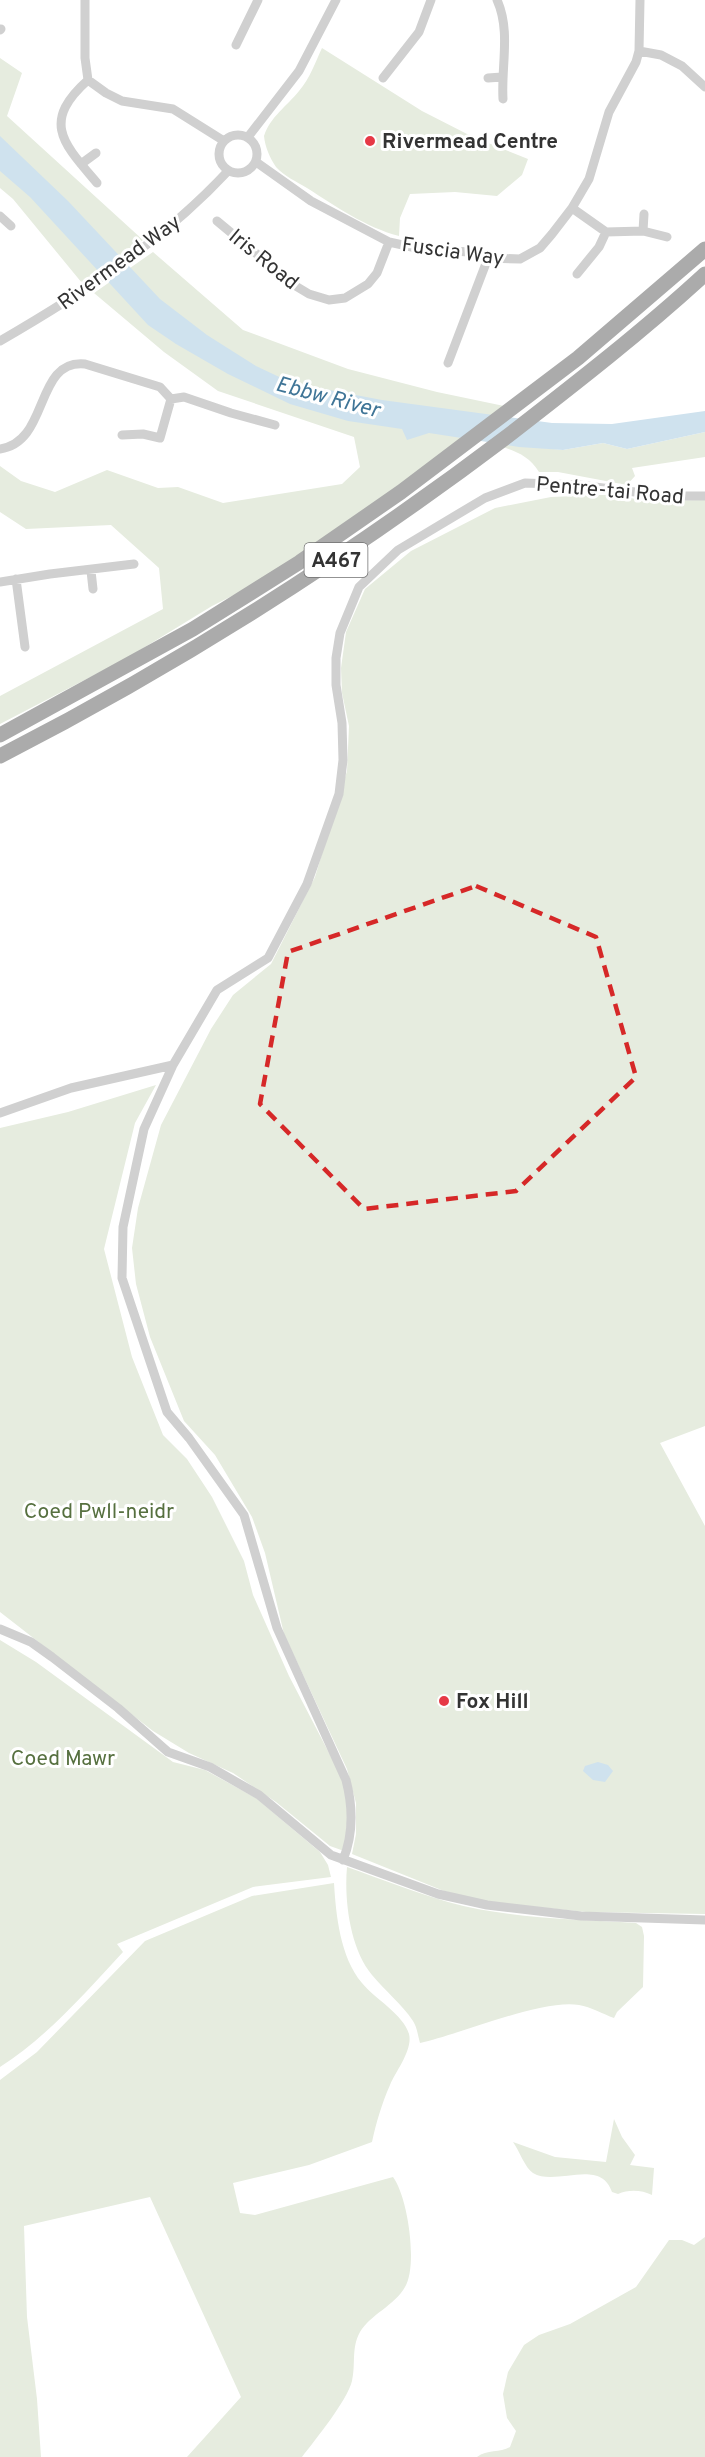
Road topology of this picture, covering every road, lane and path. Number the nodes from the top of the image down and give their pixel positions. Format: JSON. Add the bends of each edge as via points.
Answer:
{"nodes":[{"id":1,"x":85,"y":0,"type":"edge"},
{"id":2,"x":258,"y":0,"type":"edge"},
{"id":3,"x":336,"y":0,"type":"edge"},
{"id":4,"x":431,"y":0,"type":"edge"},
{"id":5,"x":497,"y":0,"type":"edge"},
{"id":6,"x":640,"y":0,"type":"edge"},
{"id":7,"x":236,"y":45,"type":"dead end"},
{"id":8,"x":639,"y":51,"type":"junction"},
{"id":9,"x":502,"y":77,"type":"junction"},
{"id":10,"x":383,"y":78,"type":"dead end"},
{"id":11,"x":488,"y":78,"type":"dead end"},
{"id":12,"x":88,"y":80,"type":"junction"},
{"id":13,"x":705,"y":87,"type":"edge"},
{"id":14,"x":503,"y":99,"type":"dead end"},
{"id":15,"x":248,"y":137,"type":"junction"},
{"id":16,"x":224,"y":141,"type":"junction"},
{"id":17,"x":96,"y":153,"type":"dead end"},
{"id":18,"x":255,"y":162,"type":"junction"},
{"id":19,"x":81,"y":164,"type":"junction"},
{"id":20,"x":228,"y":171,"type":"junction"},
{"id":21,"x":97,"y":183,"type":"dead end"},
{"id":22,"x":572,"y":208,"type":"junction"},
{"id":23,"x":644,"y":214,"type":"dead end"},
{"id":24,"x":0,"y":216,"type":"edge"},
{"id":25,"x":218,"y":221,"type":"dead end"},
{"id":26,"x":11,"y":226,"type":"dead end"},
{"id":27,"x":643,"y":231,"type":"junction"},
{"id":28,"x":606,"y":232,"type":"junction"},
{"id":29,"x":667,"y":237,"type":"dead end"},
{"id":30,"x":389,"y":242,"type":"junction"},
{"id":31,"x":705,"y":249,"type":"edge"},
{"id":32,"x":488,"y":258,"type":"junction"},
{"id":33,"x":577,"y":274,"type":"dead end"},
{"id":34,"x":705,"y":274,"type":"edge"},
{"id":35,"x":0,"y":341,"type":"edge"},
{"id":36,"x":448,"y":363,"type":"dead end"},
{"id":37,"x":171,"y":399,"type":"junction"},
{"id":38,"x":275,"y":425,"type":"dead end"},
{"id":39,"x":122,"y":435,"type":"dead end"},
{"id":40,"x":160,"y":438,"type":"junction"},
{"id":41,"x":171,"y":444,"type":"dead end"},
{"id":42,"x":0,"y":449,"type":"edge"},
{"id":43,"x":705,"y":496,"type":"edge"},
{"id":44,"x":134,"y":564,"type":"dead end"},
{"id":45,"x":91,"y":571,"type":"junction"},
{"id":46,"x":16,"y":579,"type":"junction"},
{"id":47,"x":0,"y":582,"type":"edge"},
{"id":48,"x":93,"y":589,"type":"dead end"},
{"id":49,"x":25,"y":647,"type":"dead end"},
{"id":50,"x":0,"y":735,"type":"edge"},
{"id":51,"x":0,"y":756,"type":"edge"},
{"id":52,"x":173,"y":1065,"type":"junction"},
{"id":53,"x":0,"y":1113,"type":"edge"},
{"id":54,"x":0,"y":1629,"type":"edge"},
{"id":55,"x":343,"y":1860,"type":"junction"},
{"id":56,"x":705,"y":1920,"type":"edge"}],
"edges":[{"from":1,"to":12,"type":"street"},
{"from":2,"to":7,"type":"street"},
{"from":3,"to":15,"type":"street","via":[[299,71]]},
{"from":4,"to":10,"type":"street","via":[[419,32]]},
{"from":5,"to":9,"type":"street","via":[[506,30]]},
{"from":6,"to":8,"type":"street","name":"Fuscia Way"},
{"from":8,"to":13,"type":"street","via":[[661,55],[682,66]]},
{"from":8,"to":22,"type":"street","name":"Fuscia Way","via":[[609,112],[589,178]]},
{"from":9,"to":11,"type":"street"},
{"from":9,"to":14,"type":"street"},
{"from":12,"to":16,"type":"street","via":[[122,101],[173,110]]},
{"from":12,"to":19,"type":"street","via":[[72,95],[61,115],[61,133]]},
{"from":15,"to":16,"type":"street","via":[[233,136]]},
{"from":15,"to":18,"type":"street","via":[[255,147]]},
{"from":16,"to":20,"type":"street","via":[[219,157]]},
{"from":17,"to":19,"type":"street"},
{"from":18,"to":20,"type":"street","name":"Rivermead Way","via":[[245,172]]},
{"from":18,"to":30,"type":"street","name":"Fuscia Way","via":[[311,201]]},
{"from":19,"to":21,"type":"street"},
{"from":20,"to":35,"type":"street","name":"Rivermead Way","via":[[138,252]]},
{"from":22,"to":28,"type":"street"},
{"from":22,"to":32,"type":"street","name":"Fuscia Way","via":[[540,248],[520,260]]},
{"from":23,"to":27,"type":"street"},
{"from":24,"to":26,"type":"street"},
{"from":25,"to":30,"type":"street","name":"Iris Road","via":[[294,285],[329,300],[345,298],[368,284]]},
{"from":27,"to":28,"type":"street"},
{"from":27,"to":29,"type":"street"},
{"from":28,"to":33,"type":"street","via":[[600,247]]},
{"from":30,"to":32,"type":"street","name":"Fuscia Way"},
{"from":31,"to":50,"type":"main road","number":"A467","via":[[618,326],[513,408],[300,562],[193,629]]},
{"from":32,"to":36,"type":"street"},
{"from":34,"to":51,"type":"main road","number":"A467","via":[[625,344],[538,412],[347,552],[137,683]]},
{"from":37,"to":38,"type":"street","via":[[184,397]]},
{"from":37,"to":40,"type":"street"},
{"from":37,"to":42,"type":"street","via":[[160,387],[74,363],[62,367],[52,381],[27,436],[12,447]]},
{"from":39,"to":40,"type":"street"},
{"from":40,"to":41,"type":"street"},
{"from":43,"to":52,"type":"street","name":"Pentre-tai Road","via":[[525,483],[485,498],[398,550],[359,587],[340,633],[336,658],[343,760],[339,794],[307,884],[268,958],[217,990]]},
{"from":44,"to":45,"type":"street"},
{"from":45,"to":46,"type":"street"},
{"from":45,"to":48,"type":"street"},
{"from":46,"to":47,"type":"street"},
{"from":46,"to":49,"type":"street"},
{"from":52,"to":53,"type":"street","via":[[71,1088]]},
{"from":52,"to":55,"type":"street","name":"Pentre-tai Road","via":[[144,1129],[123,1227],[122,1278],[168,1412],[244,1515],[277,1628],[346,1780],[352,1803],[352,1829]]},
{"from":54,"to":55,"type":"street","via":[[31,1642],[52,1657],[168,1752],[210,1767],[259,1795],[331,1856]]},
{"from":55,"to":56,"type":"street","via":[[438,1894],[487,1905],[581,1916]]}]}
